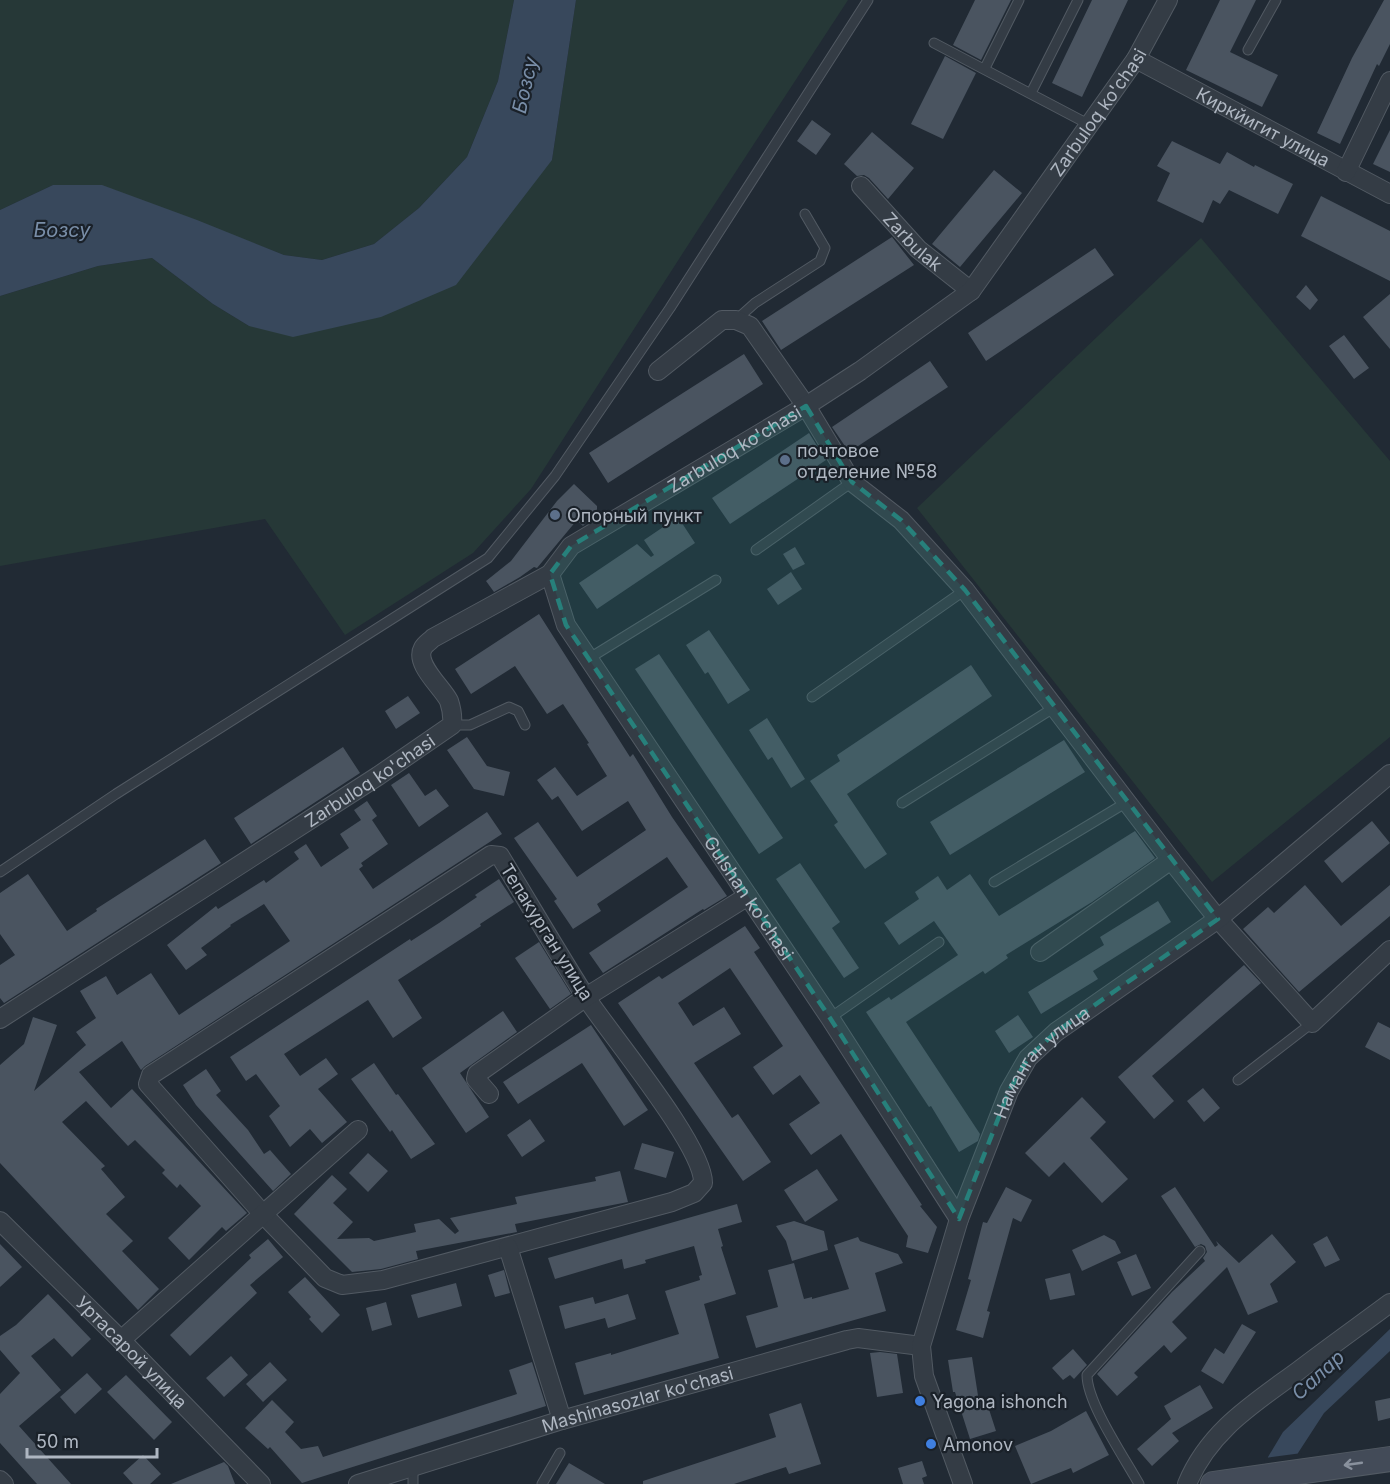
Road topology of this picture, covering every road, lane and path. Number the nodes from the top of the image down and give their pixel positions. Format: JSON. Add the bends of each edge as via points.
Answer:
{"nodes":[{"id":1,"x":868,"y":0,"type":"edge"},
{"id":2,"x":1019,"y":0,"type":"edge"},
{"id":3,"x":1078,"y":0,"type":"edge"},
{"id":4,"x":1168,"y":0,"type":"edge"},
{"id":5,"x":1276,"y":0,"type":"edge"},
{"id":6,"x":934,"y":43,"type":"dead end"},
{"id":7,"x":1248,"y":50,"type":"dead end"},
{"id":8,"x":1136,"y":60,"type":"junction"},
{"id":9,"x":985,"y":68,"type":"junction"},
{"id":10,"x":1390,"y":81,"type":"edge"},
{"id":11,"x":1031,"y":93,"type":"junction"},
{"id":12,"x":1090,"y":125,"type":"junction"},
{"id":13,"x":1346,"y":172,"type":"junction"},
{"id":14,"x":861,"y":186,"type":"dead end"},
{"id":15,"x":1390,"y":195,"type":"edge"},
{"id":16,"x":805,"y":214,"type":"dead end"},
{"id":17,"x":971,"y":291,"type":"junction"},
{"id":18,"x":736,"y":320,"type":"junction"},
{"id":19,"x":658,"y":371,"type":"dead end"},
{"id":20,"x":806,"y":405,"type":"junction"},
{"id":21,"x":852,"y":482,"type":"junction"},
{"id":22,"x":756,"y":550,"type":"dead end"},
{"id":23,"x":550,"y":574,"type":"junction"},
{"id":24,"x":716,"y":580,"type":"dead end"},
{"id":25,"x":965,"y":590,"type":"junction"},
{"id":26,"x":588,"y":659,"type":"junction"},
{"id":27,"x":812,"y":697,"type":"dead end"},
{"id":28,"x":1055,"y":707,"type":"junction"},
{"id":29,"x":452,"y":724,"type":"junction"},
{"id":30,"x":525,"y":725,"type":"dead end"},
{"id":31,"x":1390,"y":774,"type":"edge"},
{"id":32,"x":902,"y":802,"type":"dead end"},
{"id":33,"x":1127,"y":802,"type":"junction"},
{"id":34,"x":1171,"y":860,"type":"junction"},
{"id":35,"x":0,"y":872,"type":"edge"},
{"id":36,"x":994,"y":882,"type":"dead end"},
{"id":37,"x":748,"y":897,"type":"junction"},
{"id":38,"x":1218,"y":919,"type":"junction"},
{"id":39,"x":939,"y":942,"type":"dead end"},
{"id":40,"x":1390,"y":950,"type":"edge"},
{"id":41,"x":1040,"y":952,"type":"dead end"},
{"id":42,"x":586,"y":997,"type":"junction"},
{"id":43,"x":830,"y":1018,"type":"junction"},
{"id":44,"x":0,"y":1019,"type":"edge"},
{"id":45,"x":1312,"y":1023,"type":"junction"},
{"id":46,"x":1238,"y":1080,"type":"dead end"},
{"id":47,"x":489,"y":1094,"type":"dead end"},
{"id":48,"x":358,"y":1130,"type":"dead end"},
{"id":49,"x":262,"y":1213,"type":"junction"},
{"id":50,"x":959,"y":1220,"type":"junction"},
{"id":51,"x":0,"y":1221,"type":"edge"},
{"id":52,"x":508,"y":1247,"type":"junction"},
{"id":53,"x":1200,"y":1251,"type":"dead end"},
{"id":54,"x":1390,"y":1303,"type":"edge"},
{"id":55,"x":121,"y":1340,"type":"junction"},
{"id":56,"x":921,"y":1346,"type":"junction"},
{"id":57,"x":562,"y":1420,"type":"junction"},
{"id":58,"x":560,"y":1453,"type":"dead end"},
{"id":59,"x":1390,"y":1459,"type":"edge"},
{"id":60,"x":413,"y":1475,"type":"edge"},
{"id":61,"x":0,"y":1480,"type":"edge"},
{"id":62,"x":1218,"y":1483,"type":"edge"},
{"id":63,"x":4,"y":1484,"type":"edge"},
{"id":64,"x":261,"y":1484,"type":"edge"},
{"id":65,"x":358,"y":1484,"type":"edge"},
{"id":66,"x":542,"y":1484,"type":"edge"},
{"id":67,"x":963,"y":1484,"type":"edge"},
{"id":68,"x":1139,"y":1484,"type":"edge"},
{"id":69,"x":1187,"y":1484,"type":"edge"}],
"edges":[{"from":1,"to":35,"type":"lane","via":[[670,308],[555,476],[488,558]]},
{"from":2,"to":9,"type":"lane"},
{"from":3,"to":11,"type":"lane"},
{"from":4,"to":8,"type":"street","name":"Zarbuloq ko'chasi"},
{"from":5,"to":7,"type":"lane"},
{"from":6,"to":9,"type":"lane"},
{"from":8,"to":12,"type":"street","name":"Zarbuloq ko'chasi"},
{"from":8,"to":13,"type":"street","name":"Киркйигит улица"},
{"from":9,"to":11,"type":"lane"},
{"from":10,"to":13,"type":"street"},
{"from":11,"to":12,"type":"lane"},
{"from":12,"to":17,"type":"street","name":"Zarbuloq ko'chasi"},
{"from":13,"to":15,"type":"street","name":"Киркйигит улица"},
{"from":14,"to":17,"type":"street","name":"Zarbulak","via":[[918,249]]},
{"from":16,"to":18,"type":"lane","via":[[825,248],[820,261],[754,303]]},
{"from":17,"to":20,"type":"street","name":"Zarbuloq ko'chasi"},
{"from":18,"to":19,"type":"street","via":[[722,320]]},
{"from":18,"to":20,"type":"street","via":[[750,326]]},
{"from":20,"to":21,"type":"street"},
{"from":20,"to":23,"type":"street","name":"Zarbuloq ko'chasi","via":[[572,546]]},
{"from":21,"to":22,"type":"lane"},
{"from":21,"to":25,"type":"street","via":[[901,520]]},
{"from":23,"to":26,"type":"street","name":"Gulshan ko'chasi","via":[[566,626]]},
{"from":23,"to":29,"type":"street","name":"Zarbuloq ko'chasi","via":[[423,647],[423,666],[448,699]]},
{"from":24,"to":26,"type":"lane"},
{"from":25,"to":27,"type":"lane"},
{"from":25,"to":28,"type":"street"},
{"from":26,"to":37,"type":"street","name":"Gulshan ko'chasi"},
{"from":28,"to":32,"type":"lane"},
{"from":28,"to":33,"type":"street"},
{"from":29,"to":30,"type":"lane","via":[[470,725],[509,707],[518,711]]},
{"from":29,"to":44,"type":"street","name":"Zarbuloq ko'chasi","via":[[378,776]]},
{"from":31,"to":38,"type":"street","name":"Наманган улица"},
{"from":33,"to":34,"type":"street"},
{"from":33,"to":36,"type":"lane"},
{"from":34,"to":38,"type":"street"},
{"from":34,"to":41,"type":"street"},
{"from":37,"to":42,"type":"street"},
{"from":37,"to":43,"type":"street","name":"Gulshan ko'chasi"},
{"from":38,"to":45,"type":"street"},
{"from":38,"to":50,"type":"street","name":"Наманган улица","via":[[1056,1032],[1029,1058],[1009,1091]]},
{"from":39,"to":43,"type":"lane"},
{"from":40,"to":45,"type":"street"},
{"from":42,"to":47,"type":"street","via":[[477,1074],[476,1079]]},
{"from":42,"to":49,"type":"street","name":"Тепакурган улица","via":[[500,856],[491,855],[151,1075],[148,1084]]},
{"from":42,"to":52,"type":"street","name":"Тепакурган улица","via":[[678,1125],[704,1172],[704,1183],[694,1193],[672,1202]]},
{"from":43,"to":50,"type":"street","name":"Gulshan ko'chasi"},
{"from":45,"to":46,"type":"lane"},
{"from":48,"to":49,"type":"street"},
{"from":49,"to":52,"type":"street","name":"Тепакурган улица","via":[[325,1278],[342,1285],[383,1280]]},
{"from":49,"to":55,"type":"street"},
{"from":50,"to":56,"type":"street","name":"Наманган улица"},
{"from":51,"to":55,"type":"street","name":"Уртасарой улица"},
{"from":52,"to":57,"type":"street"},
{"from":53,"to":68,"type":"lane","via":[[1087,1375],[1087,1385],[1104,1421]]},
{"from":54,"to":69,"type":"street","via":[[1239,1414],[1209,1445]]},
{"from":55,"to":64,"type":"street","name":"Уртасарой улица"},
{"from":56,"to":57,"type":"street","name":"Mashinasozlar ko'chasi","via":[[847,1340]]},
{"from":56,"to":67,"type":"street","name":"Наманган улица","via":[[924,1376]]},
{"from":57,"to":60,"type":"street","name":"Mashinasozlar ko'chasi"},
{"from":58,"to":66,"type":"lane"},
{"from":59,"to":62,"type":"main road","one_way":true},
{"from":60,"to":65,"type":"street","name":"Mashinasozlar ko'chasi"},
{"from":61,"to":63,"type":"street"}]}
